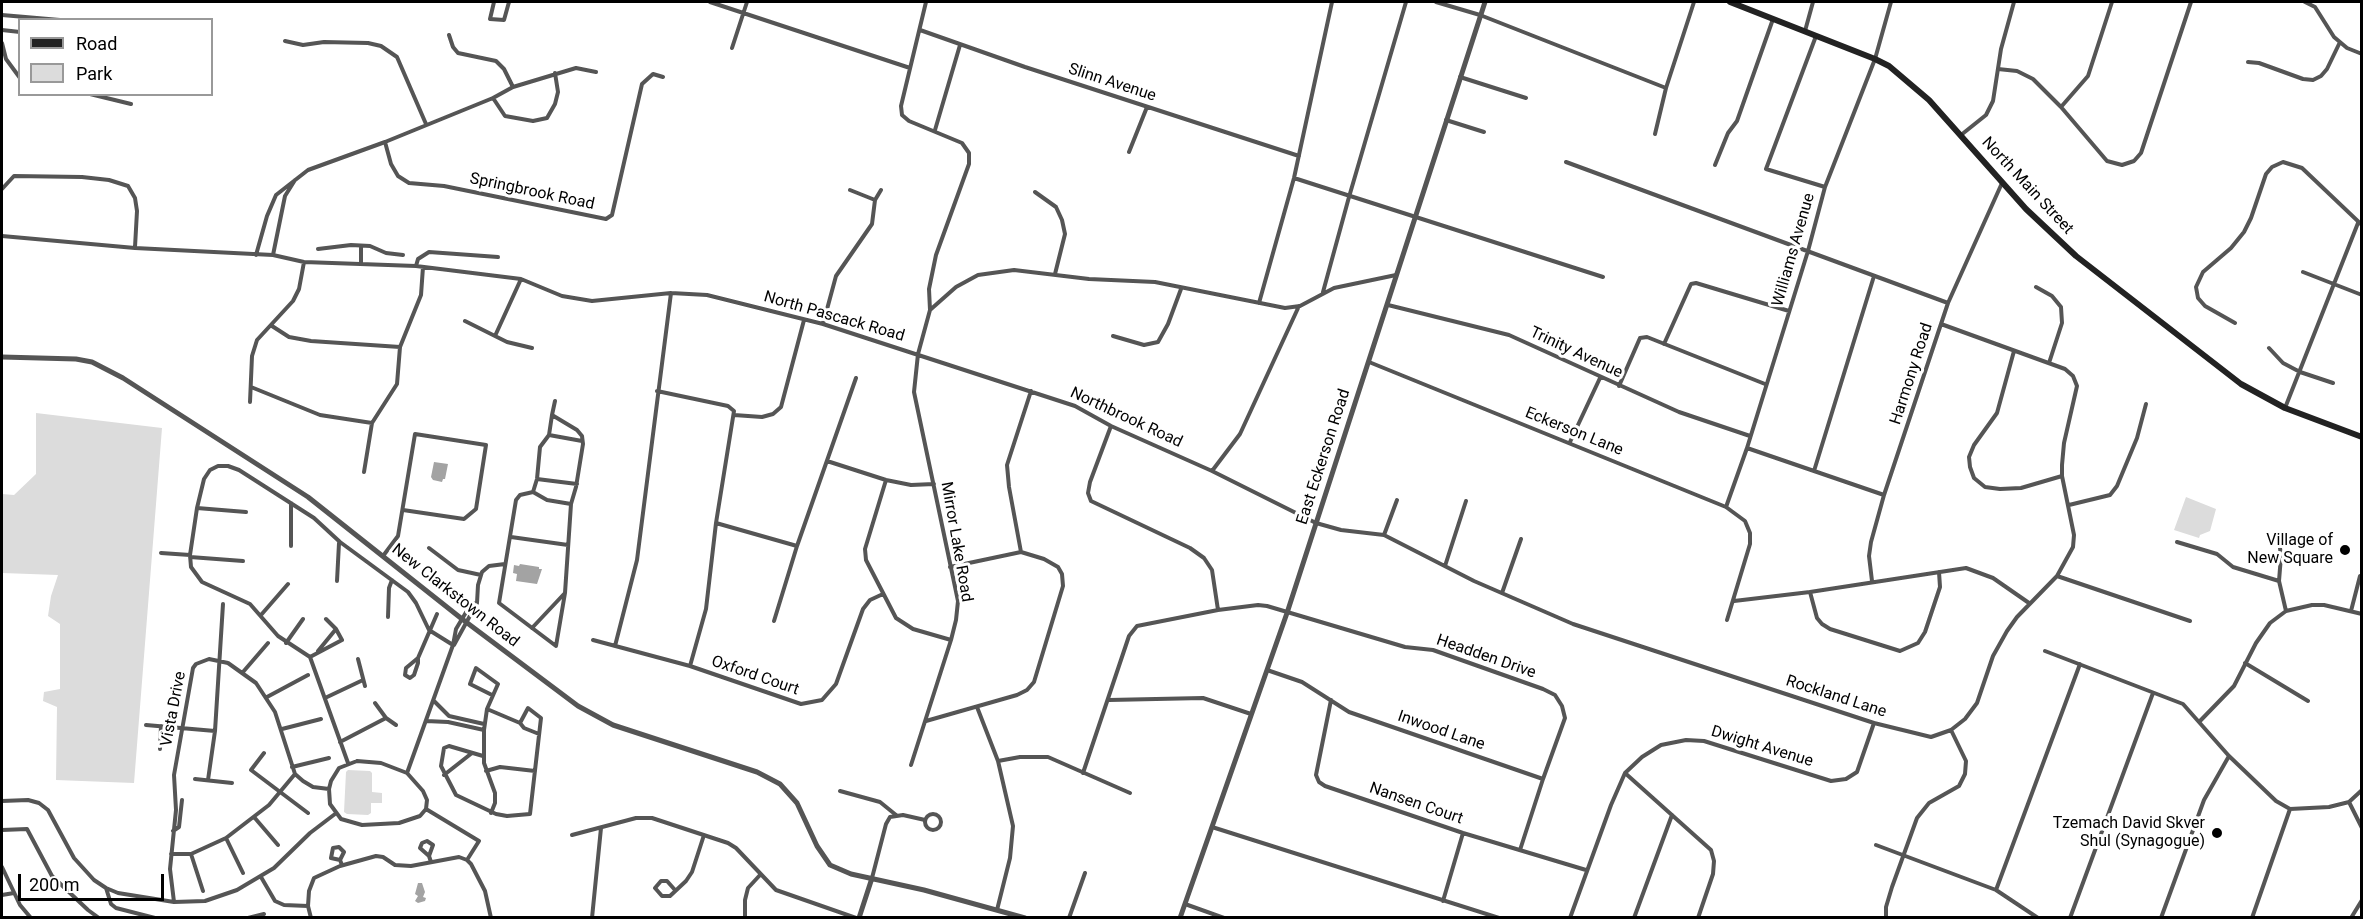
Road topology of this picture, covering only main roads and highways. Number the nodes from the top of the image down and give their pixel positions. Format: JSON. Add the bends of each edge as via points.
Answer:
{"nodes":[{"id":1,"x":1730,"y":2,"type":"edge"},
{"id":2,"x":2361,"y":437,"type":"edge"}],
"edges":[{"from":1,"to":2,"type":"main road","name":"North Main Street","via":[[1875,59],[1915,87],[2045,229],[2076,256],[2241,384],[2285,408]]}]}
